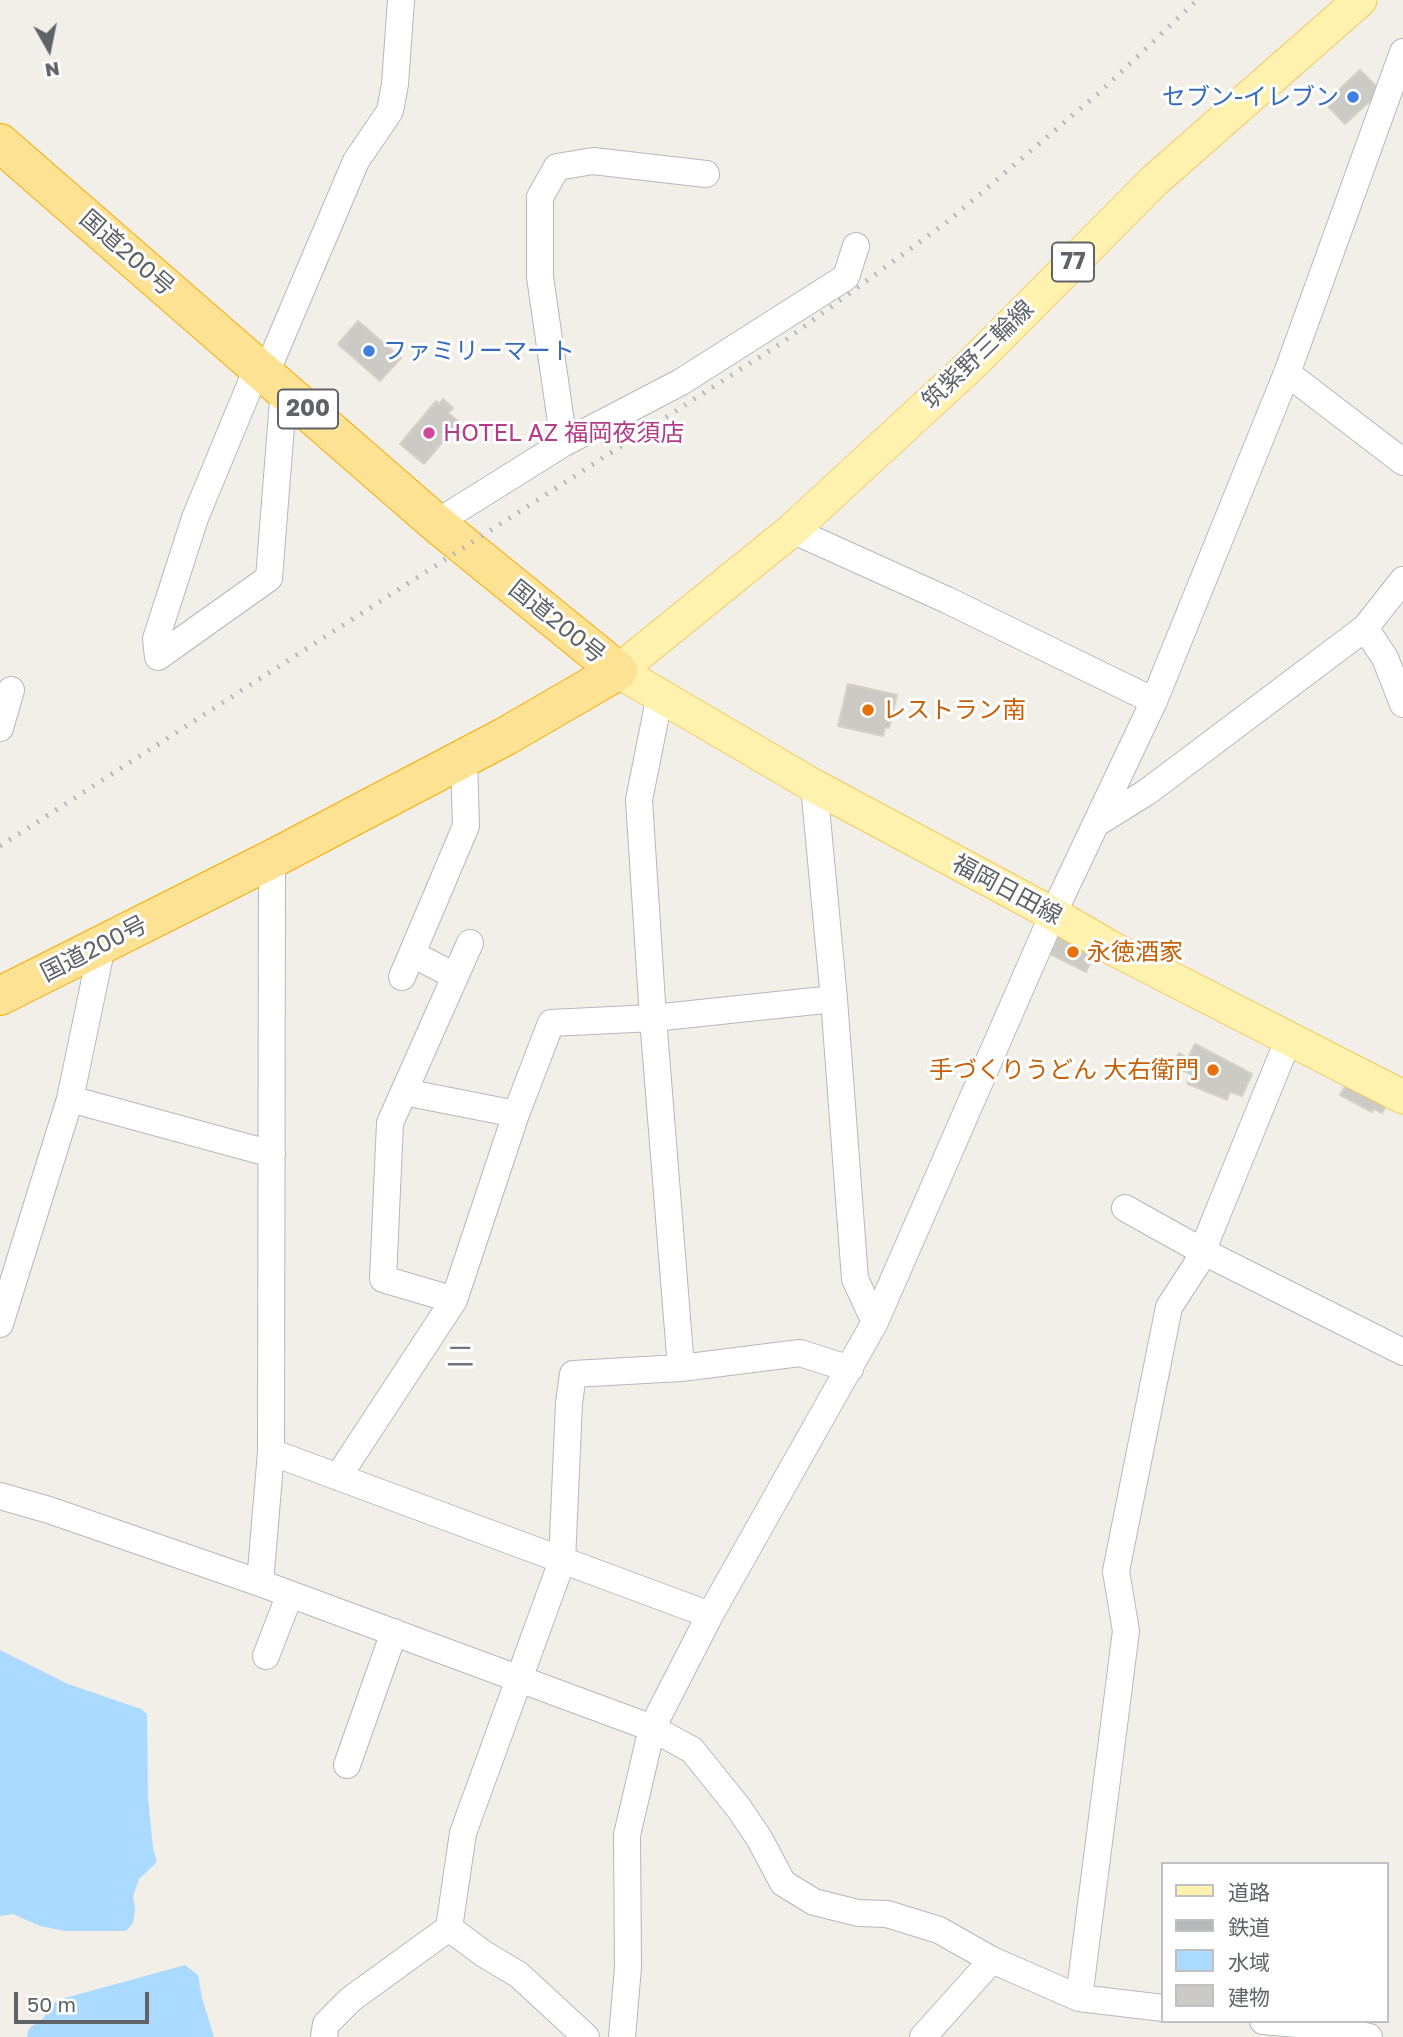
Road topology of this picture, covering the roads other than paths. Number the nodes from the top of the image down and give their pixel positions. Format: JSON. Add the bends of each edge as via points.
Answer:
{"nodes":[{"id":1,"x":401,"y":0,"type":"edge"},
{"id":2,"x":1360,"y":0,"type":"edge"},
{"id":3,"x":1401,"y":65,"type":"edge"},
{"id":4,"x":0,"y":143,"type":"edge"},
{"id":5,"x":706,"y":174,"type":"dead end"},
{"id":6,"x":856,"y":246,"type":"dead end"},
{"id":7,"x":1287,"y":373,"type":"junction"},
{"id":8,"x":269,"y":375,"type":"junction"},
{"id":9,"x":564,"y":443,"type":"junction"},
{"id":10,"x":1403,"y":462,"type":"edge"},
{"id":11,"x":436,"y":523,"type":"junction"},
{"id":12,"x":792,"y":530,"type":"junction"},
{"id":13,"x":1403,"y":580,"type":"edge"},
{"id":14,"x":1365,"y":628,"type":"junction"},
{"id":15,"x":618,"y":671,"type":"junction"},
{"id":16,"x":11,"y":691,"type":"dead end"},
{"id":17,"x":660,"y":695,"type":"junction"},
{"id":18,"x":1154,"y":701,"type":"junction"},
{"id":19,"x":1403,"y":704,"type":"edge"},
{"id":20,"x":0,"y":728,"type":"edge"},
{"id":21,"x":464,"y":758,"type":"junction"},
{"id":22,"x":814,"y":786,"type":"junction"},
{"id":23,"x":1097,"y":823,"type":"junction"},
{"id":24,"x":272,"y":859,"type":"junction"},
{"id":25,"x":1053,"y":914,"type":"junction"},
{"id":26,"x":470,"y":943,"type":"dead end"},
{"id":27,"x":102,"y":946,"type":"junction"},
{"id":28,"x":455,"y":976,"type":"junction"},
{"id":29,"x":0,"y":996,"type":"edge"},
{"id":30,"x":834,"y":999,"type":"junction"},
{"id":31,"x":653,"y":1018,"type":"junction"},
{"id":32,"x":1289,"y":1038,"type":"junction"},
{"id":33,"x":404,"y":1091,"type":"junction"},
{"id":34,"x":1403,"y":1097,"type":"edge"},
{"id":35,"x":70,"y":1098,"type":"junction"},
{"id":36,"x":516,"y":1114,"type":"junction"},
{"id":37,"x":272,"y":1154,"type":"junction"},
{"id":38,"x":1125,"y":1208,"type":"dead end"},
{"id":39,"x":1202,"y":1251,"type":"junction"},
{"id":40,"x":454,"y":1300,"type":"junction"},
{"id":41,"x":875,"y":1322,"type":"junction"},
{"id":42,"x":0,"y":1324,"type":"edge"},
{"id":43,"x":1403,"y":1352,"type":"edge"},
{"id":44,"x":681,"y":1368,"type":"junction"},
{"id":45,"x":850,"y":1369,"type":"junction"},
{"id":46,"x":271,"y":1452,"type":"junction"},
{"id":47,"x":338,"y":1477,"type":"junction"},
{"id":48,"x":0,"y":1496,"type":"edge"},
{"id":49,"x":562,"y":1561,"type":"junction"},
{"id":50,"x":260,"y":1583,"type":"junction"},
{"id":51,"x":290,"y":1594,"type":"junction"},
{"id":52,"x":710,"y":1615,"type":"junction"},
{"id":53,"x":394,"y":1632,"type":"junction"},
{"id":54,"x":266,"y":1656,"type":"dead end"},
{"id":55,"x":521,"y":1678,"type":"junction"},
{"id":56,"x":652,"y":1728,"type":"junction"},
{"id":57,"x":347,"y":1765,"type":"dead end"},
{"id":58,"x":449,"y":1928,"type":"junction"},
{"id":59,"x":992,"y":1960,"type":"junction"},
{"id":60,"x":1079,"y":1998,"type":"junction"},
{"id":61,"x":1162,"y":2008,"type":"edge"},
{"id":62,"x":1286,"y":2023,"type":"edge"},
{"id":63,"x":1366,"y":2036,"type":"edge"},
{"id":64,"x":324,"y":2037,"type":"edge"},
{"id":65,"x":586,"y":2037,"type":"edge"},
{"id":66,"x":622,"y":2037,"type":"edge"},
{"id":67,"x":923,"y":2037,"type":"edge"}],
"edges":[{"from":1,"to":8,"type":"street","via":[[390,111],[356,161]]},
{"from":2,"to":12,"type":"main road","name":"筑紫野三輪線","number":"77","via":[[1155,180],[973,362]]},
{"from":3,"to":7,"type":"street"},
{"from":4,"to":8,"type":"highway","name":"国道200号","number":"200"},
{"from":5,"to":9,"type":"street","via":[[593,161],[557,167],[540,197],[540,276]]},
{"from":6,"to":9,"type":"street","via":[[846,277],[681,382]]},
{"from":7,"to":10,"type":"street"},
{"from":7,"to":18,"type":"street"},
{"from":8,"to":8,"type":"street","via":[[269,578],[158,657],[156,639],[195,518]]},
{"from":8,"to":11,"type":"highway","name":"国道200号","number":"200"},
{"from":9,"to":11,"type":"street"},
{"from":11,"to":15,"type":"highway","name":"国道200号","number":"200"},
{"from":12,"to":15,"type":"main road","name":"筑紫野三輪線","number":"77"},
{"from":12,"to":18,"type":"street"},
{"from":13,"to":14,"type":"street"},
{"from":14,"to":19,"type":"street","via":[[1385,658]]},
{"from":14,"to":23,"type":"street","via":[[1147,792]]},
{"from":15,"to":17,"type":"main road","name":"福岡日田線"},
{"from":15,"to":21,"type":"highway","name":"国道200号"},
{"from":16,"to":20,"type":"street"},
{"from":17,"to":22,"type":"main road","name":"福岡日田線"},
{"from":17,"to":31,"type":"street","via":[[639,800]]},
{"from":18,"to":23,"type":"street"},
{"from":21,"to":24,"type":"highway","name":"国道200号"},
{"from":21,"to":28,"type":"street","via":[[467,826],[407,965]]},
{"from":22,"to":25,"type":"main road","name":"福岡日田線"},
{"from":22,"to":30,"type":"street"},
{"from":23,"to":25,"type":"street"},
{"from":24,"to":27,"type":"highway","name":"国道200号"},
{"from":24,"to":37,"type":"street"},
{"from":25,"to":32,"type":"main road","name":"福岡日田線"},
{"from":25,"to":41,"type":"street"},
{"from":26,"to":28,"type":"street"},
{"from":27,"to":29,"type":"highway","name":"国道200号"},
{"from":27,"to":35,"type":"street"},
{"from":28,"to":33,"type":"street"},
{"from":30,"to":31,"type":"street"},
{"from":30,"to":41,"type":"street","via":[[855,1279]]},
{"from":31,"to":36,"type":"street","via":[[551,1023]]},
{"from":31,"to":44,"type":"street"},
{"from":32,"to":34,"type":"main road","name":"福岡日田線"},
{"from":32,"to":39,"type":"street"},
{"from":33,"to":36,"type":"street"},
{"from":33,"to":40,"type":"street","via":[[390,1123],[383,1279]]},
{"from":35,"to":37,"type":"street"},
{"from":35,"to":42,"type":"street"},
{"from":36,"to":40,"type":"street"},
{"from":37,"to":46,"type":"street"},
{"from":38,"to":39,"type":"street"},
{"from":39,"to":43,"type":"street"},
{"from":39,"to":60,"type":"street","via":[[1168,1307],[1116,1571],[1126,1631]]},
{"from":40,"to":47,"type":"street"},
{"from":41,"to":45,"type":"street"},
{"from":44,"to":45,"type":"street","via":[[800,1353]]},
{"from":44,"to":49,"type":"street","via":[[573,1374]]},
{"from":45,"to":52,"type":"street"},
{"from":46,"to":47,"type":"street"},
{"from":46,"to":50,"type":"street"},
{"from":47,"to":49,"type":"street"},
{"from":48,"to":50,"type":"street"},
{"from":49,"to":52,"type":"street"},
{"from":49,"to":55,"type":"street"},
{"from":50,"to":51,"type":"street"},
{"from":51,"to":53,"type":"street"},
{"from":51,"to":54,"type":"street"},
{"from":52,"to":56,"type":"street"},
{"from":53,"to":55,"type":"street"},
{"from":53,"to":57,"type":"street"},
{"from":55,"to":56,"type":"street"},
{"from":55,"to":58,"type":"street","via":[[463,1833]]},
{"from":56,"to":59,"type":"street","via":[[692,1750],[759,1838],[783,1883],[814,1902],[858,1913],[887,1914],[939,1930]]},
{"from":56,"to":66,"type":"street","via":[[627,1836],[628,1966]]},
{"from":58,"to":64,"type":"street","via":[[351,1999],[326,2024]]},
{"from":58,"to":65,"type":"street","via":[[519,1975]]},
{"from":59,"to":60,"type":"street"},
{"from":59,"to":67,"type":"street"},
{"from":60,"to":61,"type":"street"},
{"from":62,"to":63,"type":"street"}]}
